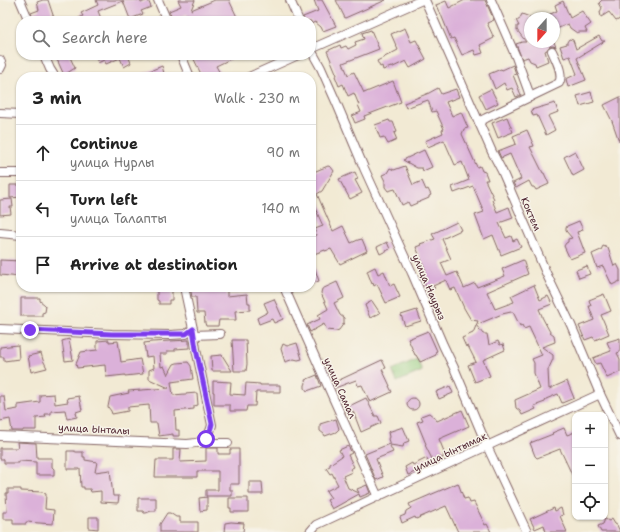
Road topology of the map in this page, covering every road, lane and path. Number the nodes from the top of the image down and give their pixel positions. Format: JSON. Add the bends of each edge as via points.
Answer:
{"nodes":[{"id":1,"x":20,"y":0,"type":"edge"},
{"id":2,"x":158,"y":0,"type":"edge"},
{"id":3,"x":290,"y":0,"type":"edge"},
{"id":4,"x":423,"y":0,"type":"edge"},
{"id":5,"x":491,"y":0,"type":"edge"},
{"id":6,"x":27,"y":16,"type":"edge"},
{"id":7,"x":165,"y":16,"type":"edge"},
{"id":8,"x":297,"y":16,"type":"edge"},
{"id":9,"x":316,"y":47,"type":"edge"},
{"id":10,"x":552,"y":51,"type":"dead end"},
{"id":11,"x":316,"y":58,"type":"edge"},
{"id":12,"x":0,"y":60,"type":"edge"},
{"id":13,"x":46,"y":60,"type":"edge"},
{"id":14,"x":183,"y":60,"type":"edge"},
{"id":15,"x":287,"y":60,"type":"edge"},
{"id":16,"x":0,"y":68,"type":"edge"},
{"id":17,"x":52,"y":72,"type":"edge"},
{"id":18,"x":188,"y":72,"type":"edge"},
{"id":19,"x":260,"y":72,"type":"edge"},
{"id":20,"x":530,"y":97,"type":"junction"},
{"id":21,"x":0,"y":113,"type":"edge"},
{"id":22,"x":16,"y":114,"type":"edge"},
{"id":23,"x":479,"y":122,"type":"junction"},
{"id":24,"x":0,"y":173,"type":"edge"},
{"id":25,"x":16,"y":173,"type":"edge"},
{"id":26,"x":0,"y":233,"type":"edge"},
{"id":27,"x":16,"y":235,"type":"edge"},
{"id":28,"x":185,"y":292,"type":"edge"},
{"id":29,"x":286,"y":292,"type":"edge"},
{"id":30,"x":0,"y":328,"type":"edge"},
{"id":31,"x":194,"y":332,"type":"junction"},
{"id":32,"x":220,"y":334,"type":"dead end"},
{"id":33,"x":600,"y":394,"type":"junction"},
{"id":34,"x":0,"y":436,"type":"edge"},
{"id":35,"x":620,"y":436,"type":"edge"},
{"id":36,"x":196,"y":443,"type":"junction"},
{"id":37,"x":228,"y":443,"type":"dead end"},
{"id":38,"x":487,"y":446,"type":"junction"},
{"id":39,"x":378,"y":497,"type":"junction"},
{"id":40,"x":310,"y":532,"type":"edge"},
{"id":41,"x":527,"y":532,"type":"edge"}],
"edges":[{"from":1,"to":6,"type":"street"},
{"from":2,"to":7,"type":"street"},
{"from":3,"to":8,"type":"street"},
{"from":4,"to":9,"type":"street"},
{"from":4,"to":23,"type":"street","name":"Коктем"},
{"from":5,"to":20,"type":"street"},
{"from":10,"to":20,"type":"street","via":[[561,80]]},
{"from":11,"to":38,"type":"street","name":"улица Наурыз"},
{"from":12,"to":16,"type":"street"},
{"from":13,"to":17,"type":"street"},
{"from":14,"to":18,"type":"street"},
{"from":15,"to":19,"type":"street"},
{"from":20,"to":23,"type":"street"},
{"from":21,"to":22,"type":"street"},
{"from":23,"to":33,"type":"street","name":"Коктем"},
{"from":24,"to":25,"type":"street"},
{"from":26,"to":27,"type":"street"},
{"from":28,"to":31,"type":"street"},
{"from":29,"to":39,"type":"street","name":"улица Самал"},
{"from":30,"to":31,"type":"street","via":[[112,334]]},
{"from":31,"to":32,"type":"street"},
{"from":31,"to":36,"type":"street","via":[[212,424],[206,439]]},
{"from":33,"to":35,"type":"street","name":"Коктем"},
{"from":33,"to":38,"type":"street","name":"улица Ынтымак"},
{"from":34,"to":36,"type":"street","name":"улица Ынталы"},
{"from":36,"to":37,"type":"street","name":"улица Ынталы"},
{"from":38,"to":39,"type":"street","name":"улица Ынтымак"},
{"from":38,"to":41,"type":"street","name":"улица Наурыз"},
{"from":39,"to":40,"type":"street","name":"улица Ынтымак","via":[[316,525]]}]}
